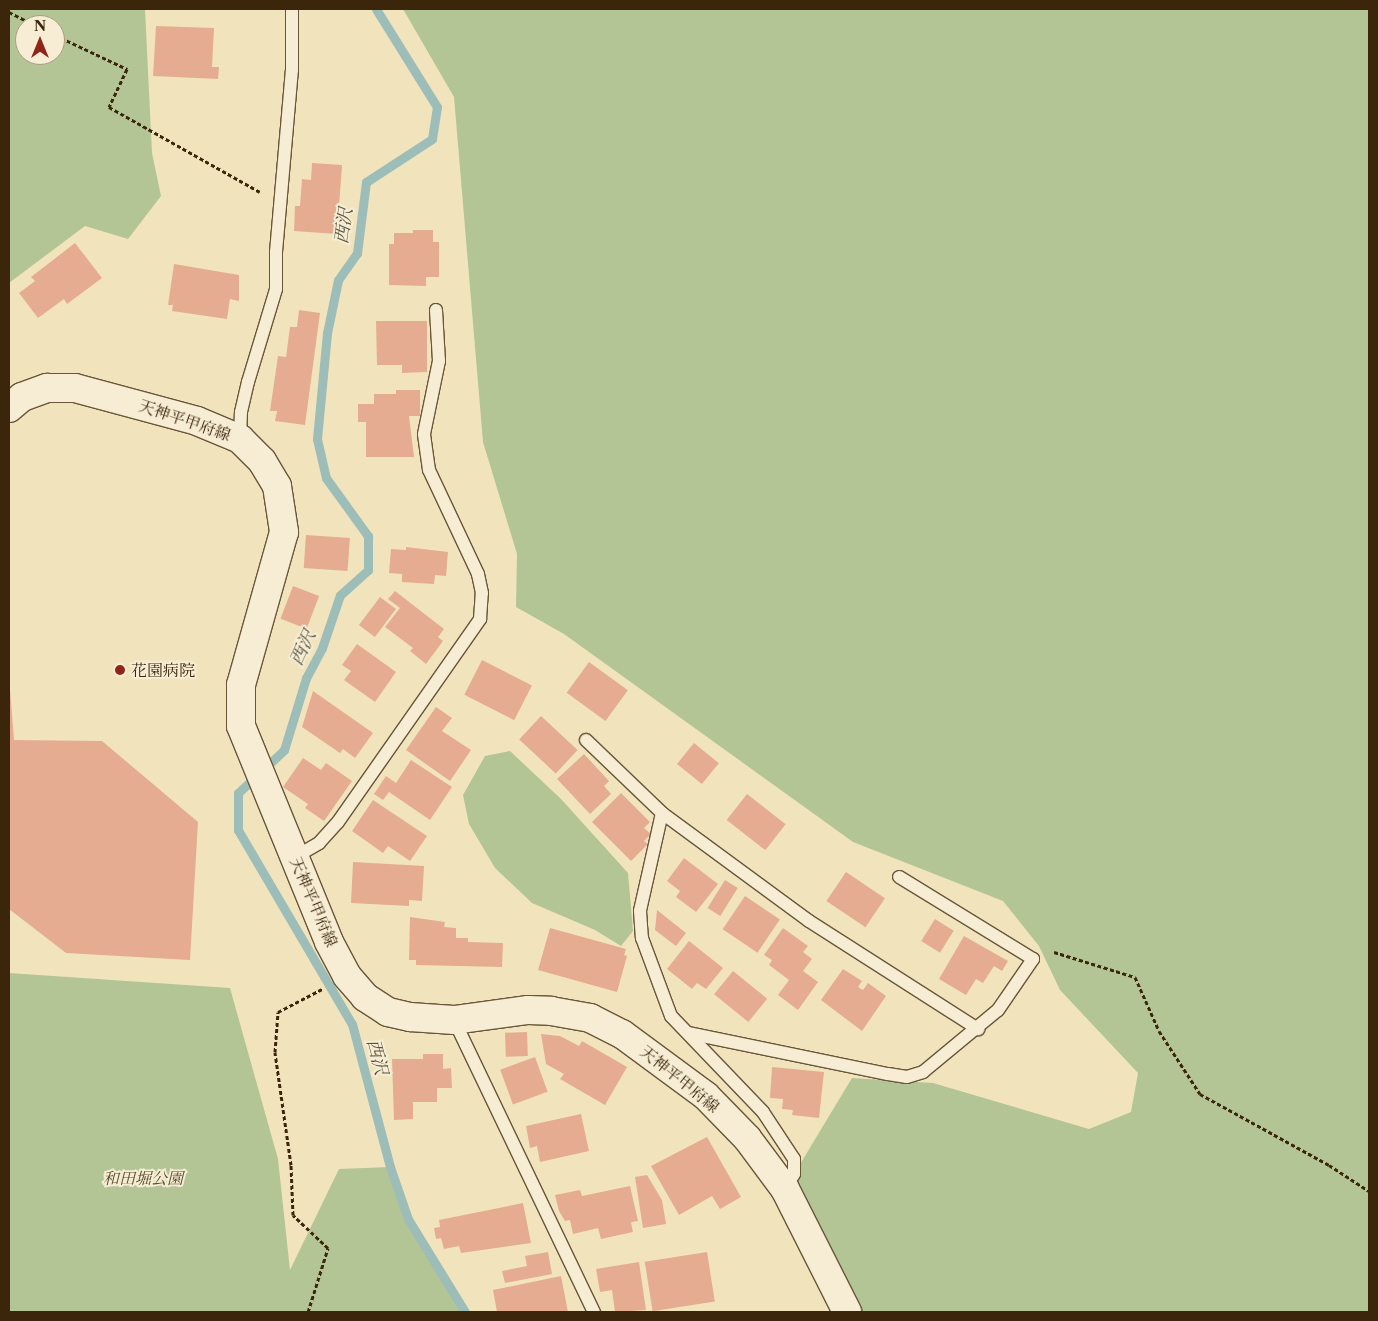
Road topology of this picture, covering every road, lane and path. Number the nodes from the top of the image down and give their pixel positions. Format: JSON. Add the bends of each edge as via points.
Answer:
{"nodes":[{"id":1,"x":292,"y":9,"type":"edge"},
{"id":2,"x":65,"y":39,"type":"edge"},
{"id":3,"x":280,"y":204,"type":"junction"},
{"id":4,"x":436,"y":310,"type":"dead end"},
{"id":5,"x":9,"y":408,"type":"edge"},
{"id":6,"x":240,"y":439,"type":"junction"},
{"id":7,"x":586,"y":740,"type":"dead end"},
{"id":8,"x":662,"y":813,"type":"junction"},
{"id":9,"x":295,"y":857,"type":"junction"},
{"id":10,"x":899,"y":877,"type":"dead end"},
{"id":11,"x":1033,"y":959,"type":"junction"},
{"id":12,"x":311,"y":995,"type":"dead end"},
{"id":13,"x":454,"y":1020,"type":"junction"},
{"id":14,"x":978,"y":1029,"type":"junction"},
{"id":15,"x":688,"y":1033,"type":"junction"},
{"id":16,"x":785,"y":1189,"type":"junction"},
{"id":17,"x":1369,"y":1192,"type":"edge"},
{"id":18,"x":308,"y":1312,"type":"edge"},
{"id":19,"x":594,"y":1312,"type":"edge"},
{"id":20,"x":847,"y":1312,"type":"edge"}],
"edges":[{"from":1,"to":3,"type":"lane","via":[[292,70]]},
{"from":2,"to":3,"type":"path","via":[[127,69],[108,107]]},
{"from":3,"to":6,"type":"lane","via":[[276,288],[243,405]]},
{"from":4,"to":9,"type":"lane","via":[[439,361],[424,434],[429,470],[478,574],[482,593],[480,619],[338,822],[320,843]]},
{"from":5,"to":6,"type":"main road","name":"天神平甲府線","via":[[22,397],[47,388],[75,388],[197,421]]},
{"from":6,"to":9,"type":"main road","name":"天神平甲府線","via":[[262,462],[276,486],[284,532],[240,686],[241,726]]},
{"from":7,"to":8,"type":"lane"},
{"from":8,"to":14,"type":"lane","via":[[809,921]]},
{"from":8,"to":15,"type":"lane","via":[[640,911],[642,938],[672,1016]]},
{"from":9,"to":13,"type":"main road","name":"天神平甲府線","via":[[329,942],[347,976],[365,997],[388,1012]]},
{"from":10,"to":11,"type":"lane"},
{"from":11,"to":14,"type":"lane","via":[[998,1010]]},
{"from":11,"to":17,"type":"path","via":[[1049,950],[1136,977],[1159,1031],[1200,1094],[1329,1164]]},
{"from":12,"to":18,"type":"path","via":[[278,1012],[275,1052],[291,1165],[293,1215],[328,1248]]},
{"from":13,"to":16,"type":"main road","name":"天神平甲府線","via":[[536,1010],[572,1013],[608,1025],[706,1096],[748,1138]]},
{"from":13,"to":19,"type":"lane"},
{"from":14,"to":15,"type":"lane","via":[[923,1072],[906,1077]]},
{"from":15,"to":16,"type":"lane","via":[[763,1112],[794,1159],[794,1174]]},
{"from":16,"to":20,"type":"main road","name":"天神平甲府線"}]}
